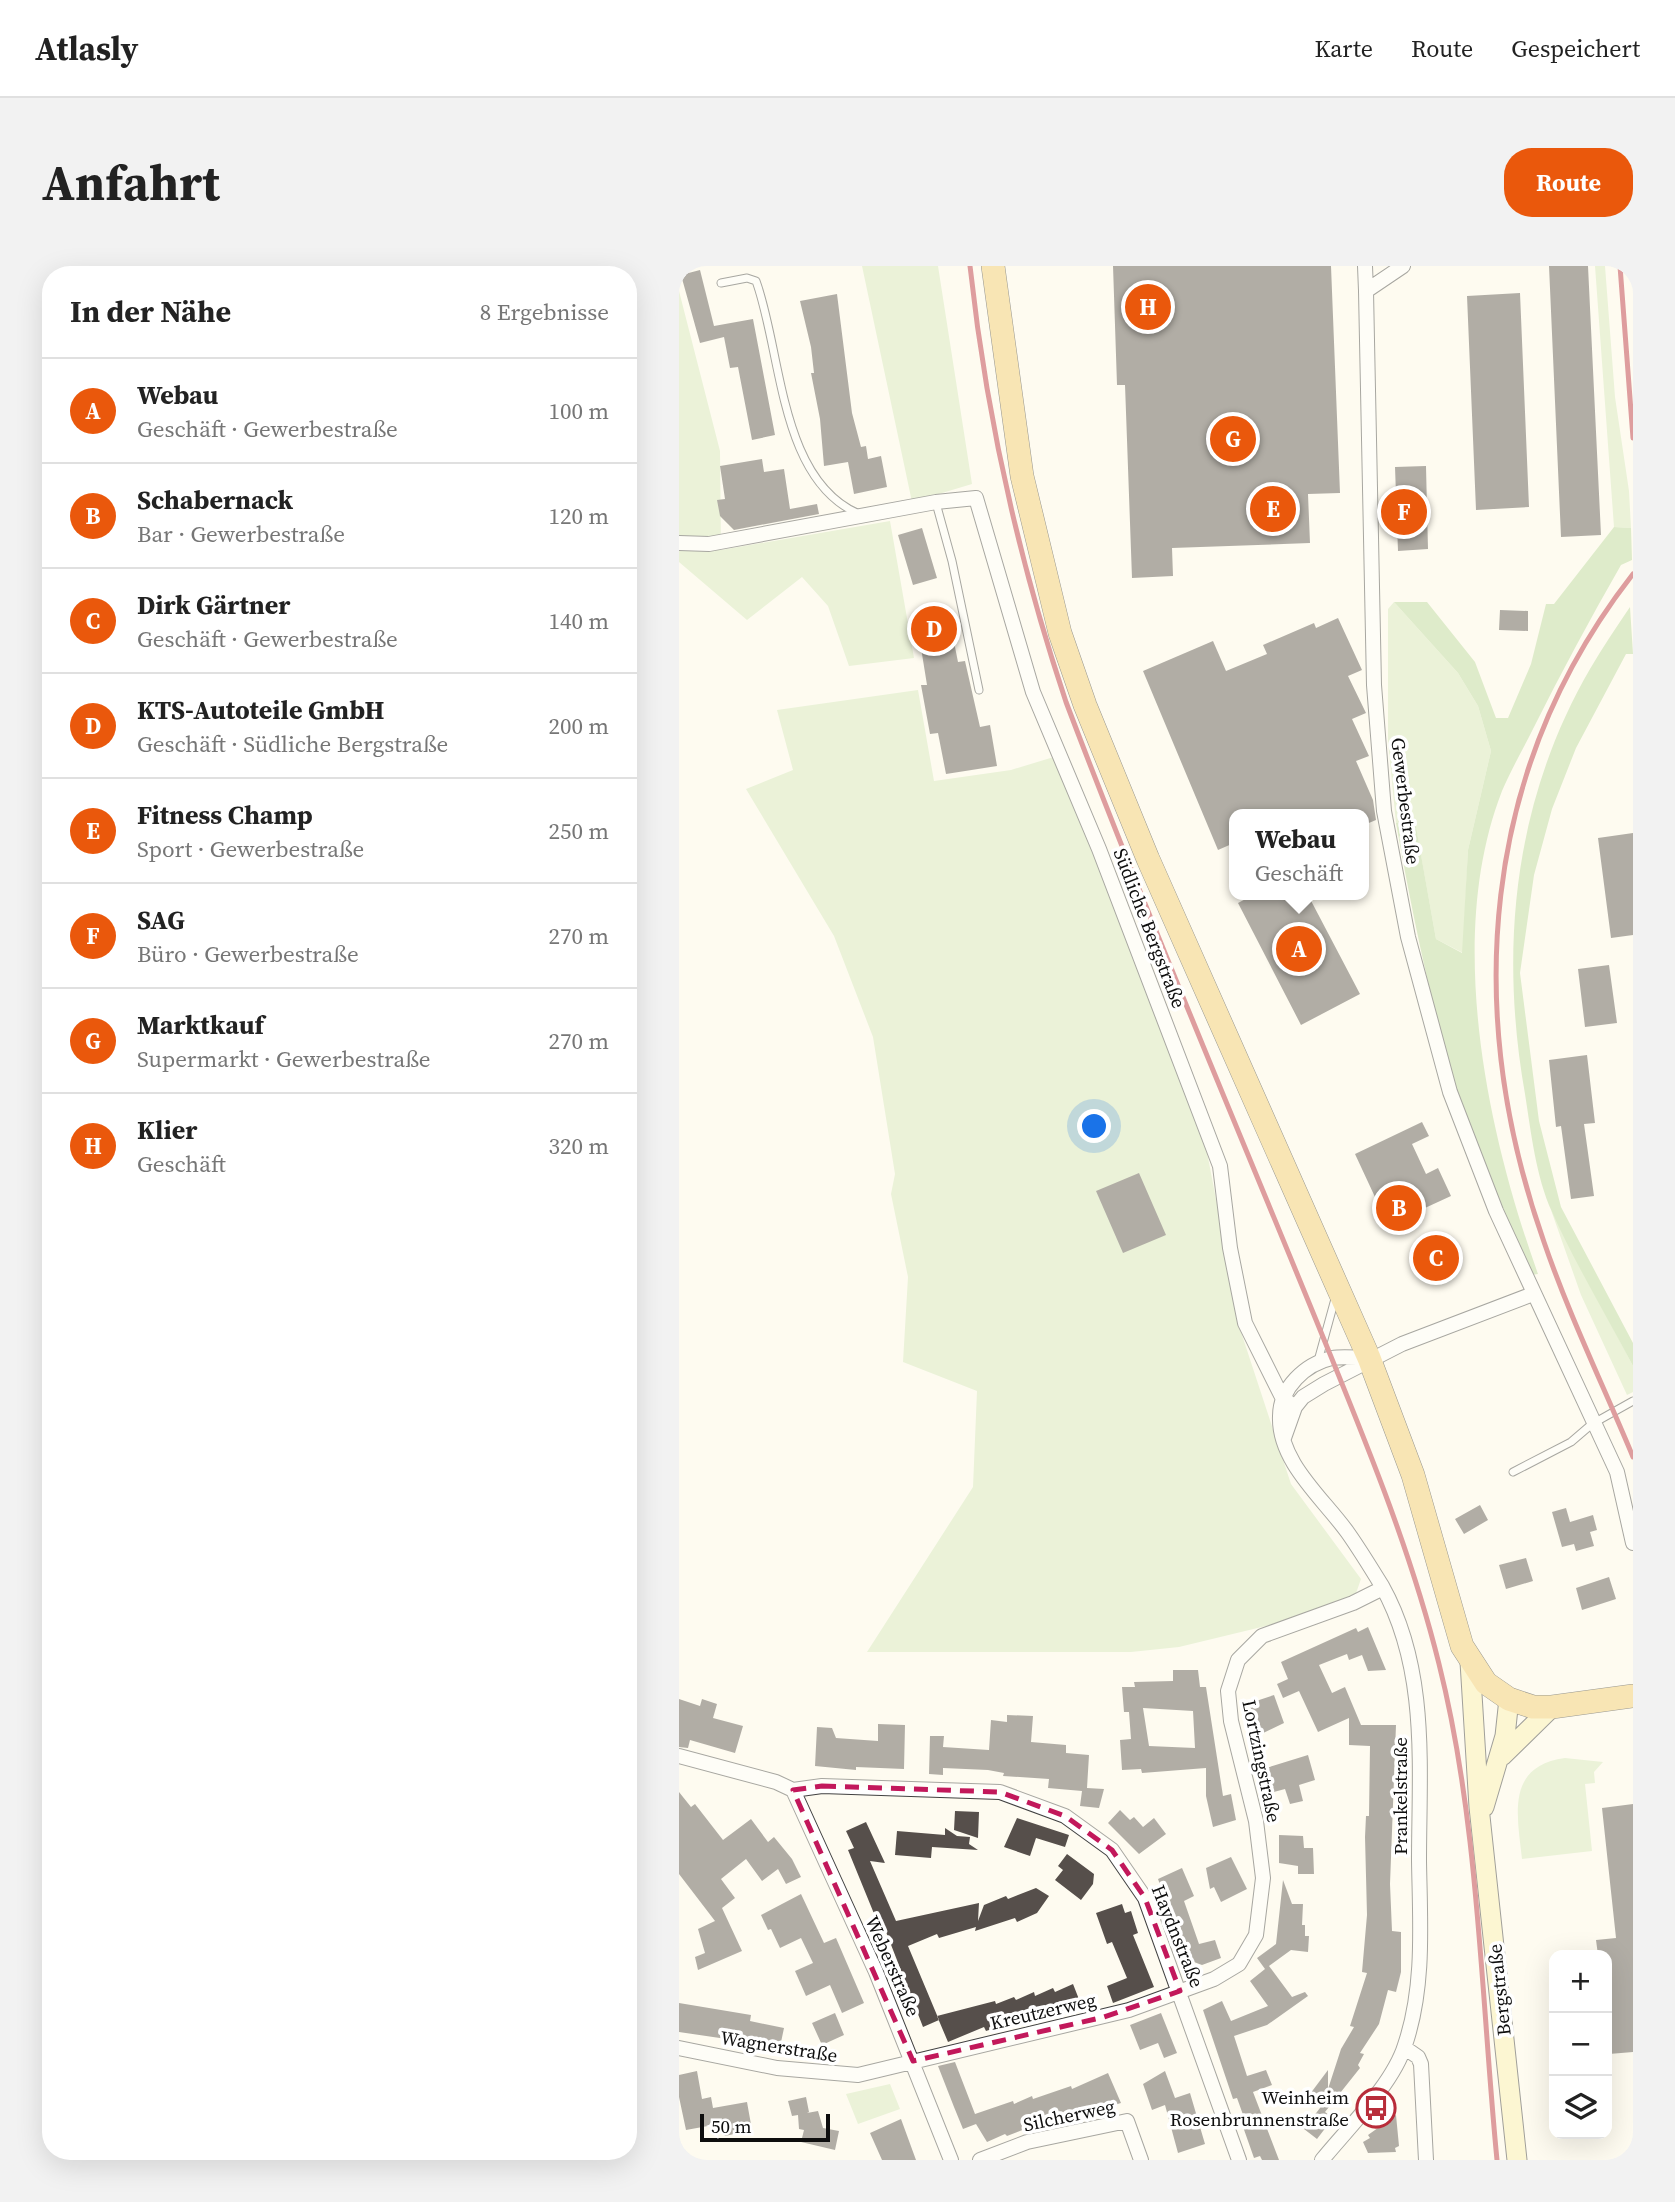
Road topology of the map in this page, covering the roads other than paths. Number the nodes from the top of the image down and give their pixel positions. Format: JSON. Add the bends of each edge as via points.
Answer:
{"nodes":[{"id":1,"x":993,"y":266,"type":"edge"},
{"id":2,"x":1365,"y":266,"type":"edge"},
{"id":3,"x":1403,"y":266,"type":"edge"},
{"id":4,"x":721,"y":283,"type":"dead end"},
{"id":5,"x":1366,"y":291,"type":"junction"},
{"id":6,"x":936,"y":502,"type":"junction"},
{"id":7,"x":863,"y":515,"type":"junction"},
{"id":8,"x":679,"y":542,"type":"edge"},
{"id":9,"x":979,"y":690,"type":"dead end"},
{"id":10,"x":1337,"y":1284,"type":"junction"},
{"id":11,"x":1533,"y":1294,"type":"junction"},
{"id":12,"x":1369,"y":1358,"type":"junction"},
{"id":13,"x":1316,"y":1365,"type":"junction"},
{"id":14,"x":1282,"y":1397,"type":"junction"},
{"id":15,"x":1633,"y":1401,"type":"edge"},
{"id":16,"x":1295,"y":1407,"type":"junction"},
{"id":17,"x":1592,"y":1424,"type":"junction"},
{"id":18,"x":1284,"y":1438,"type":"junction"},
{"id":19,"x":1513,"y":1472,"type":"dead end"},
{"id":20,"x":1633,"y":1543,"type":"edge"},
{"id":21,"x":1383,"y":1588,"type":"junction"},
{"id":22,"x":1470,"y":1662,"type":"junction"},
{"id":23,"x":1631,"y":1696,"type":"edge"},
{"id":24,"x":1509,"y":1699,"type":"junction"},
{"id":25,"x":1552,"y":1707,"type":"junction"},
{"id":26,"x":1476,"y":1751,"type":"junction"},
{"id":27,"x":679,"y":1756,"type":"edge"},
{"id":28,"x":1497,"y":1762,"type":"junction"},
{"id":29,"x":793,"y":1790,"type":"junction"},
{"id":30,"x":1481,"y":1820,"type":"junction"},
{"id":31,"x":1180,"y":1991,"type":"junction"},
{"id":32,"x":679,"y":2048,"type":"edge"},
{"id":33,"x":1405,"y":2048,"type":"junction"},
{"id":34,"x":913,"y":2061,"type":"junction"},
{"id":35,"x":951,"y":2160,"type":"edge"},
{"id":36,"x":980,"y":2160,"type":"edge"},
{"id":37,"x":1141,"y":2160,"type":"edge"},
{"id":38,"x":1239,"y":2160,"type":"edge"},
{"id":39,"x":1322,"y":2160,"type":"edge"},
{"id":40,"x":1426,"y":2160,"type":"edge"},
{"id":41,"x":1517,"y":2160,"type":"edge"}],
"edges":[{"from":1,"to":10,"type":"main road","via":[[1022,476],[1060,633],[1148,859]]},
{"from":2,"to":5,"type":"street","name":"Gewerbestraße"},
{"from":3,"to":5,"type":"street"},
{"from":4,"to":7,"type":"lane","via":[[747,278],[756,281],[789,420],[829,497]]},
{"from":5,"to":11,"type":"street","name":"Gewerbestraße","via":[[1371,602],[1384,811],[1408,937],[1439,1060]]},
{"from":6,"to":7,"type":"street","name":"Südliche Bergstraße"},
{"from":6,"to":9,"type":"lane"},
{"from":6,"to":14,"type":"street","name":"Südliche Bergstraße","via":[[977,498],[1033,692],[1209,1133],[1220,1166],[1245,1323]]},
{"from":7,"to":8,"type":"street","name":"Südliche Bergstraße","via":[[709,544]]},
{"from":10,"to":12,"type":"main road"},
{"from":10,"to":13,"type":"lane"},
{"from":11,"to":12,"type":"street"},
{"from":11,"to":17,"type":"street","name":"Gewerbestraße"},
{"from":12,"to":13,"type":"street","via":[[1332,1358]]},
{"from":12,"to":16,"type":"street","via":[[1303,1396]]},
{"from":12,"to":22,"type":"main road","via":[[1413,1475],[1454,1626]]},
{"from":13,"to":14,"type":"street","via":[[1300,1375]]},
{"from":14,"to":16,"type":"street","name":"Südliche Bergstraße"},
{"from":14,"to":18,"type":"street","name":"Prankelstraße","via":[[1279,1418]]},
{"from":15,"to":17,"type":"lane"},
{"from":16,"to":18,"type":"street"},
{"from":17,"to":19,"type":"lane","via":[[1571,1442]]},
{"from":17,"to":20,"type":"street","name":"Gewerbestraße","via":[[1617,1472]]},
{"from":18,"to":21,"type":"street","name":"Prankelstraße","via":[[1305,1480],[1347,1532]]},
{"from":21,"to":31,"type":"street","name":"Lortzingstraße","via":[[1262,1636],[1238,1660],[1228,1691],[1231,1721],[1257,1821],[1263,1878],[1256,1935],[1240,1964]]},
{"from":21,"to":33,"type":"street","name":"Prankelstraße","via":[[1402,1633],[1418,1711],[1420,1952]]},
{"from":22,"to":24,"type":"main road","via":[[1486,1683]]},
{"from":22,"to":26,"type":"main road","name":"Bergstraße"},
{"from":23,"to":25,"type":"main road"},
{"from":24,"to":25,"type":"main road"},
{"from":24,"to":26,"type":"main road"},
{"from":24,"to":28,"type":"main road","name":"Bergstraße"},
{"from":25,"to":28,"type":"main road"},
{"from":26,"to":30,"type":"main road","name":"Bergstraße"},
{"from":27,"to":29,"type":"street"},
{"from":28,"to":30,"type":"main road","name":"Bergstraße"},
{"from":29,"to":31,"type":"street","name":"Haydnstraße","via":[[822,1786],[1000,1792],[1065,1816],[1112,1850],[1146,1898]]},
{"from":29,"to":34,"type":"street","name":"Weberstraße"},
{"from":30,"to":41,"type":"main road","name":"Bergstraße"},
{"from":31,"to":34,"type":"street","name":"Kreutzerweg","via":[[1104,2017]]},
{"from":31,"to":38,"type":"street","name":"Haydnstraße"},
{"from":32,"to":34,"type":"street","name":"Wagnerstraße","via":[[836,2076]]},
{"from":33,"to":39,"type":"street","name":"Prankelstraße","via":[[1383,2084]]},
{"from":33,"to":40,"type":"street","via":[[1421,2064]]},
{"from":34,"to":35,"type":"street","name":"Weberstraße"},
{"from":36,"to":37,"type":"street","name":"Silcherweg","via":[[1027,2142],[1127,2121]]}]}
